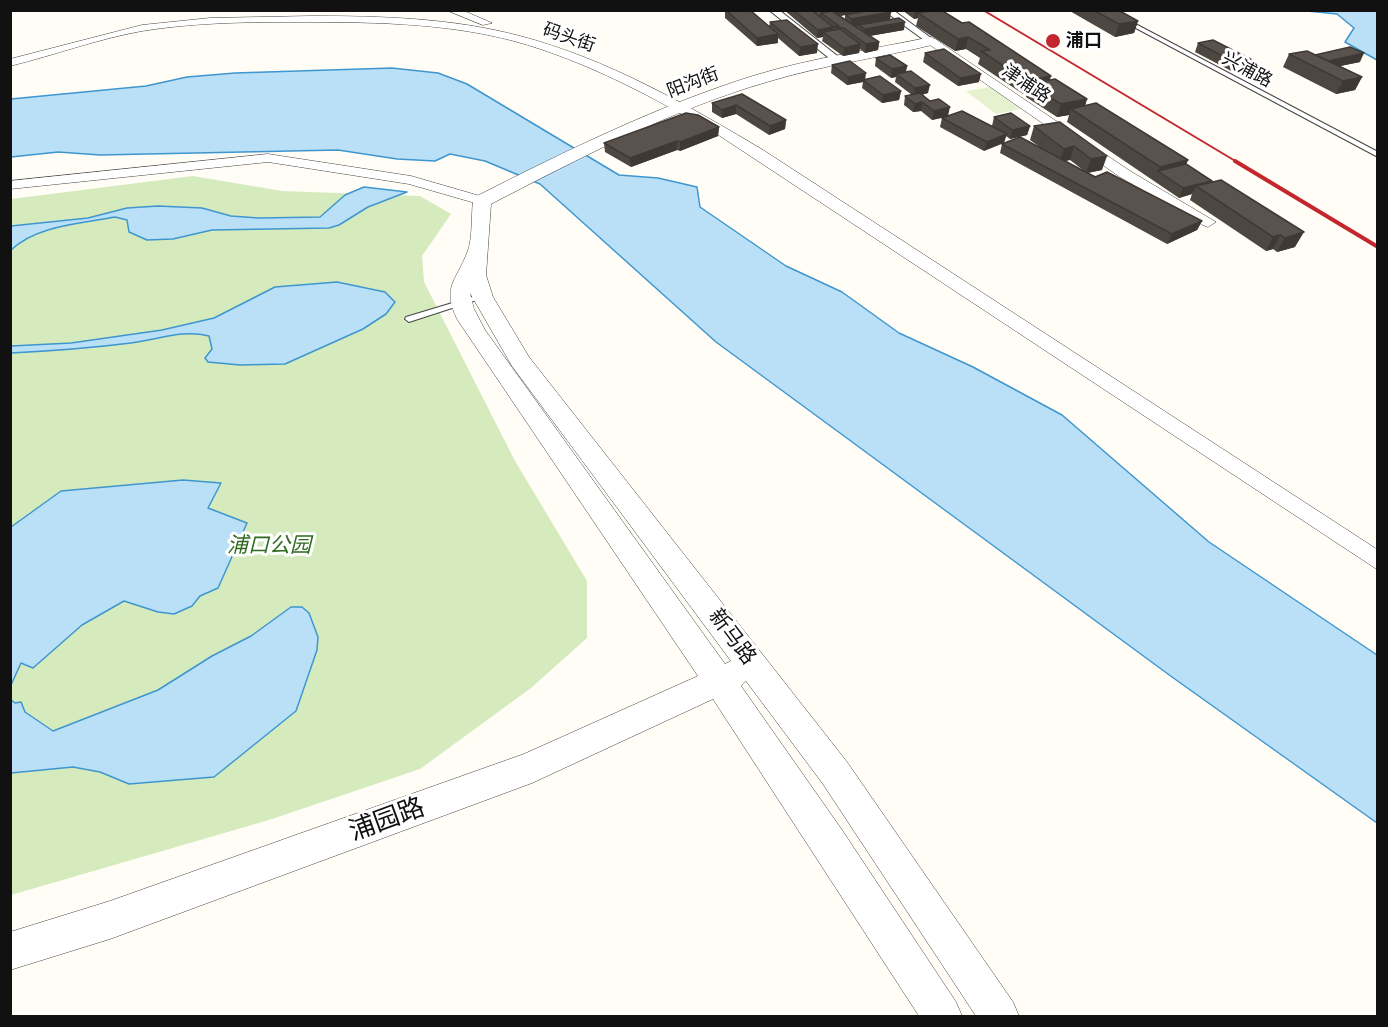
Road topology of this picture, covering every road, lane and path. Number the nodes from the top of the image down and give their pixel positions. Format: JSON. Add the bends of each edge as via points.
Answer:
{"nodes":[{"id":1,"x":433,"y":10,"type":"edge"},
{"id":2,"x":451,"y":10,"type":"edge"},
{"id":3,"x":773,"y":10,"type":"edge"},
{"id":4,"x":887,"y":10,"type":"edge"},
{"id":5,"x":1104,"y":10,"type":"edge"},
{"id":6,"x":419,"y":22,"type":"junction"},
{"id":7,"x":931,"y":41,"type":"junction"},
{"id":8,"x":837,"y":60,"type":"junction"},
{"id":9,"x":10,"y":63,"type":"edge"},
{"id":10,"x":676,"y":97,"type":"junction"},
{"id":11,"x":1377,"y":155,"type":"edge"},
{"id":12,"x":10,"y":186,"type":"edge"},
{"id":13,"x":482,"y":201,"type":"junction"},
{"id":14,"x":1208,"y":222,"type":"dead end"},
{"id":15,"x":471,"y":301,"type":"junction"},
{"id":16,"x":409,"y":320,"type":"dead end"},
{"id":17,"x":1377,"y":561,"type":"edge"},
{"id":18,"x":753,"y":665,"type":"junction"},
{"id":19,"x":719,"y":681,"type":"junction"},
{"id":20,"x":10,"y":951,"type":"edge"},
{"id":21,"x":942,"y":1017,"type":"edge"},
{"id":22,"x":999,"y":1017,"type":"edge"}],
"edges":[{"from":1,"to":6,"type":"street"},
{"from":2,"to":10,"type":"street","via":[[565,42]]},
{"from":3,"to":8,"type":"street"},
{"from":4,"to":7,"type":"street","name":"津浦路"},
{"from":5,"to":11,"type":"lane","name":"兴浦路"},
{"from":6,"to":9,"type":"street","name":"码头街","via":[[333,18],[219,20],[143,28]]},
{"from":6,"to":10,"type":"street","name":"码头街","via":[[546,47]]},
{"from":7,"to":8,"type":"street","name":"阳沟街"},
{"from":7,"to":14,"type":"street","name":"津浦路","via":[[1125,174]]},
{"from":8,"to":10,"type":"street","name":"阳沟街"},
{"from":10,"to":13,"type":"street","name":"阳沟街"},
{"from":10,"to":17,"type":"street"},
{"from":12,"to":13,"type":"street","via":[[268,158],[411,180]]},
{"from":13,"to":15,"type":"street","via":[[476,255],[459,288]]},
{"from":15,"to":16,"type":"lane"},
{"from":15,"to":18,"type":"street","name":"新马路"},
{"from":15,"to":19,"type":"street","name":"新马路","via":[[475,332]]},
{"from":18,"to":19,"type":"street","name":"浦园路"},
{"from":18,"to":22,"type":"street","name":"新马路","via":[[835,773]]},
{"from":19,"to":20,"type":"street","name":"浦园路","via":[[532,767],[110,920]]},
{"from":19,"to":21,"type":"street","name":"新马路"}]}
